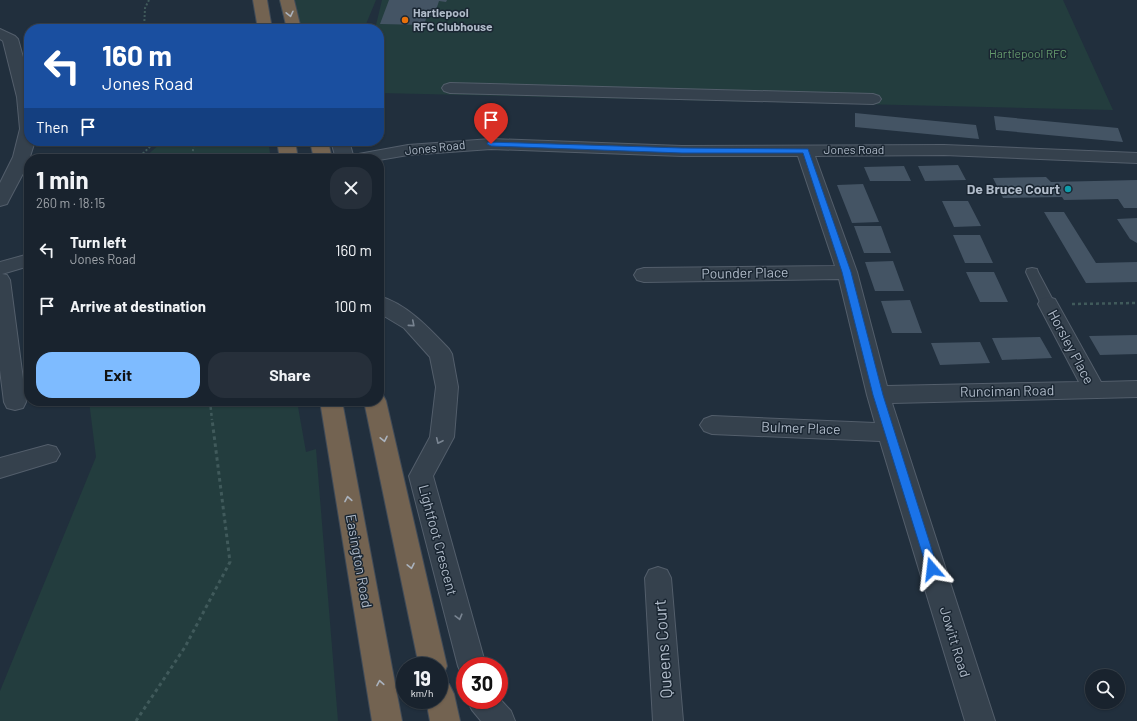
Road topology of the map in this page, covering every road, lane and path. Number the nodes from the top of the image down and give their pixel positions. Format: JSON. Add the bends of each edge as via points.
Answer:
{"nodes":[{"id":1,"x":149,"y":0,"type":"edge"},
{"id":2,"x":260,"y":0,"type":"edge"},
{"id":3,"x":287,"y":0,"type":"edge"},
{"id":4,"x":144,"y":24,"type":"edge"},
{"id":5,"x":264,"y":24,"type":"edge"},
{"id":6,"x":293,"y":24,"type":"edge"},
{"id":7,"x":0,"y":33,"type":"edge"},
{"id":8,"x":450,"y":88,"type":"dead end"},
{"id":9,"x":24,"y":94,"type":"edge"},
{"id":10,"x":873,"y":99,"type":"dead end"},
{"id":11,"x":25,"y":146,"type":"edge"},
{"id":12,"x":151,"y":146,"type":"edge"},
{"id":13,"x":805,"y":151,"type":"junction"},
{"id":14,"x":142,"y":154,"type":"edge"},
{"id":15,"x":384,"y":154,"type":"edge"},
{"id":16,"x":22,"y":158,"type":"junction"},
{"id":17,"x":1137,"y":158,"type":"edge"},
{"id":18,"x":0,"y":161,"type":"edge"},
{"id":19,"x":0,"y":200,"type":"edge"},
{"id":20,"x":24,"y":261,"type":"edge"},
{"id":21,"x":0,"y":268,"type":"edge"},
{"id":22,"x":846,"y":272,"type":"junction"},
{"id":23,"x":1032,"y":272,"type":"dead end"},
{"id":24,"x":644,"y":275,"type":"dead end"},
{"id":25,"x":0,"y":280,"type":"edge"},
{"id":26,"x":1137,"y":303,"type":"edge"},
{"id":27,"x":1048,"y":304,"type":"junction"},
{"id":28,"x":384,"y":306,"type":"edge"},
{"id":29,"x":1094,"y":389,"type":"junction"},
{"id":30,"x":1137,"y":389,"type":"edge"},
{"id":31,"x":878,"y":395,"type":"junction"},
{"id":32,"x":15,"y":402,"type":"dead end"},
{"id":33,"x":211,"y":406,"type":"edge"},
{"id":34,"x":332,"y":406,"type":"edge"},
{"id":35,"x":376,"y":406,"type":"edge"},
{"id":36,"x":712,"y":425,"type":"dead end"},
{"id":37,"x":889,"y":432,"type":"junction"},
{"id":38,"x":48,"y":454,"type":"dead end"},
{"id":39,"x":0,"y":468,"type":"edge"},
{"id":40,"x":658,"y":578,"type":"dead end"},
{"id":41,"x":431,"y":657,"type":"edge"},
{"id":42,"x":470,"y":657,"type":"edge"},
{"id":43,"x":442,"y":709,"type":"edge"},
{"id":44,"x":490,"y":709,"type":"edge"},
{"id":45,"x":136,"y":721,"type":"edge"},
{"id":46,"x":387,"y":721,"type":"edge"},
{"id":47,"x":445,"y":721,"type":"edge"},
{"id":48,"x":500,"y":721,"type":"edge"},
{"id":49,"x":668,"y":721,"type":"edge"},
{"id":50,"x":980,"y":721,"type":"edge"}],
"edges":[{"from":1,"to":4,"type":"path","via":[[145,8]]},
{"from":2,"to":5,"type":"highway"},
{"from":3,"to":6,"type":"highway","one_way":true},
{"from":7,"to":9,"type":"street","via":[[10,39]]},
{"from":8,"to":10,"type":"street"},
{"from":11,"to":16,"type":"street"},
{"from":12,"to":14,"type":"path"},
{"from":13,"to":15,"type":"street","name":"Jones Road","via":[[682,151],[491,144]]},
{"from":13,"to":17,"type":"street","name":"Jones Road","via":[[944,150]]},
{"from":13,"to":22,"type":"street","name":"Jowitt Road"},
{"from":16,"to":18,"type":"street"},
{"from":16,"to":19,"type":"street"},
{"from":20,"to":21,"type":"street"},
{"from":22,"to":24,"type":"street","name":"Pounder Place"},
{"from":22,"to":31,"type":"street","name":"Jowitt Road"},
{"from":23,"to":27,"type":"lane"},
{"from":25,"to":32,"type":"street"},
{"from":26,"to":27,"type":"path"},
{"from":27,"to":29,"type":"street","name":"Horsley Place"},
{"from":28,"to":42,"type":"street","name":"Lightfoot Crescent","one_way":true,"via":[[411,323],[441,354],[447,387],[442,437],[421,476]]},
{"from":29,"to":30,"type":"street","name":"Runciman Road"},
{"from":29,"to":31,"type":"street","name":"Runciman Road"},
{"from":31,"to":37,"type":"street","name":"Jowitt Road"},
{"from":33,"to":45,"type":"path","via":[[230,562],[185,647]]},
{"from":46,"to":34,"type":"highway","name":"Easington Road","one_way":true},
{"from":35,"to":41,"type":"highway","one_way":true},
{"from":36,"to":37,"type":"street","name":"Bulmer Place"},
{"from":37,"to":50,"type":"street","name":"Jowitt Road"},
{"from":38,"to":39,"type":"street"},
{"from":40,"to":49,"type":"street","name":"Queens Court"},
{"from":43,"to":47,"type":"highway"},
{"from":44,"to":48,"type":"street"}]}
